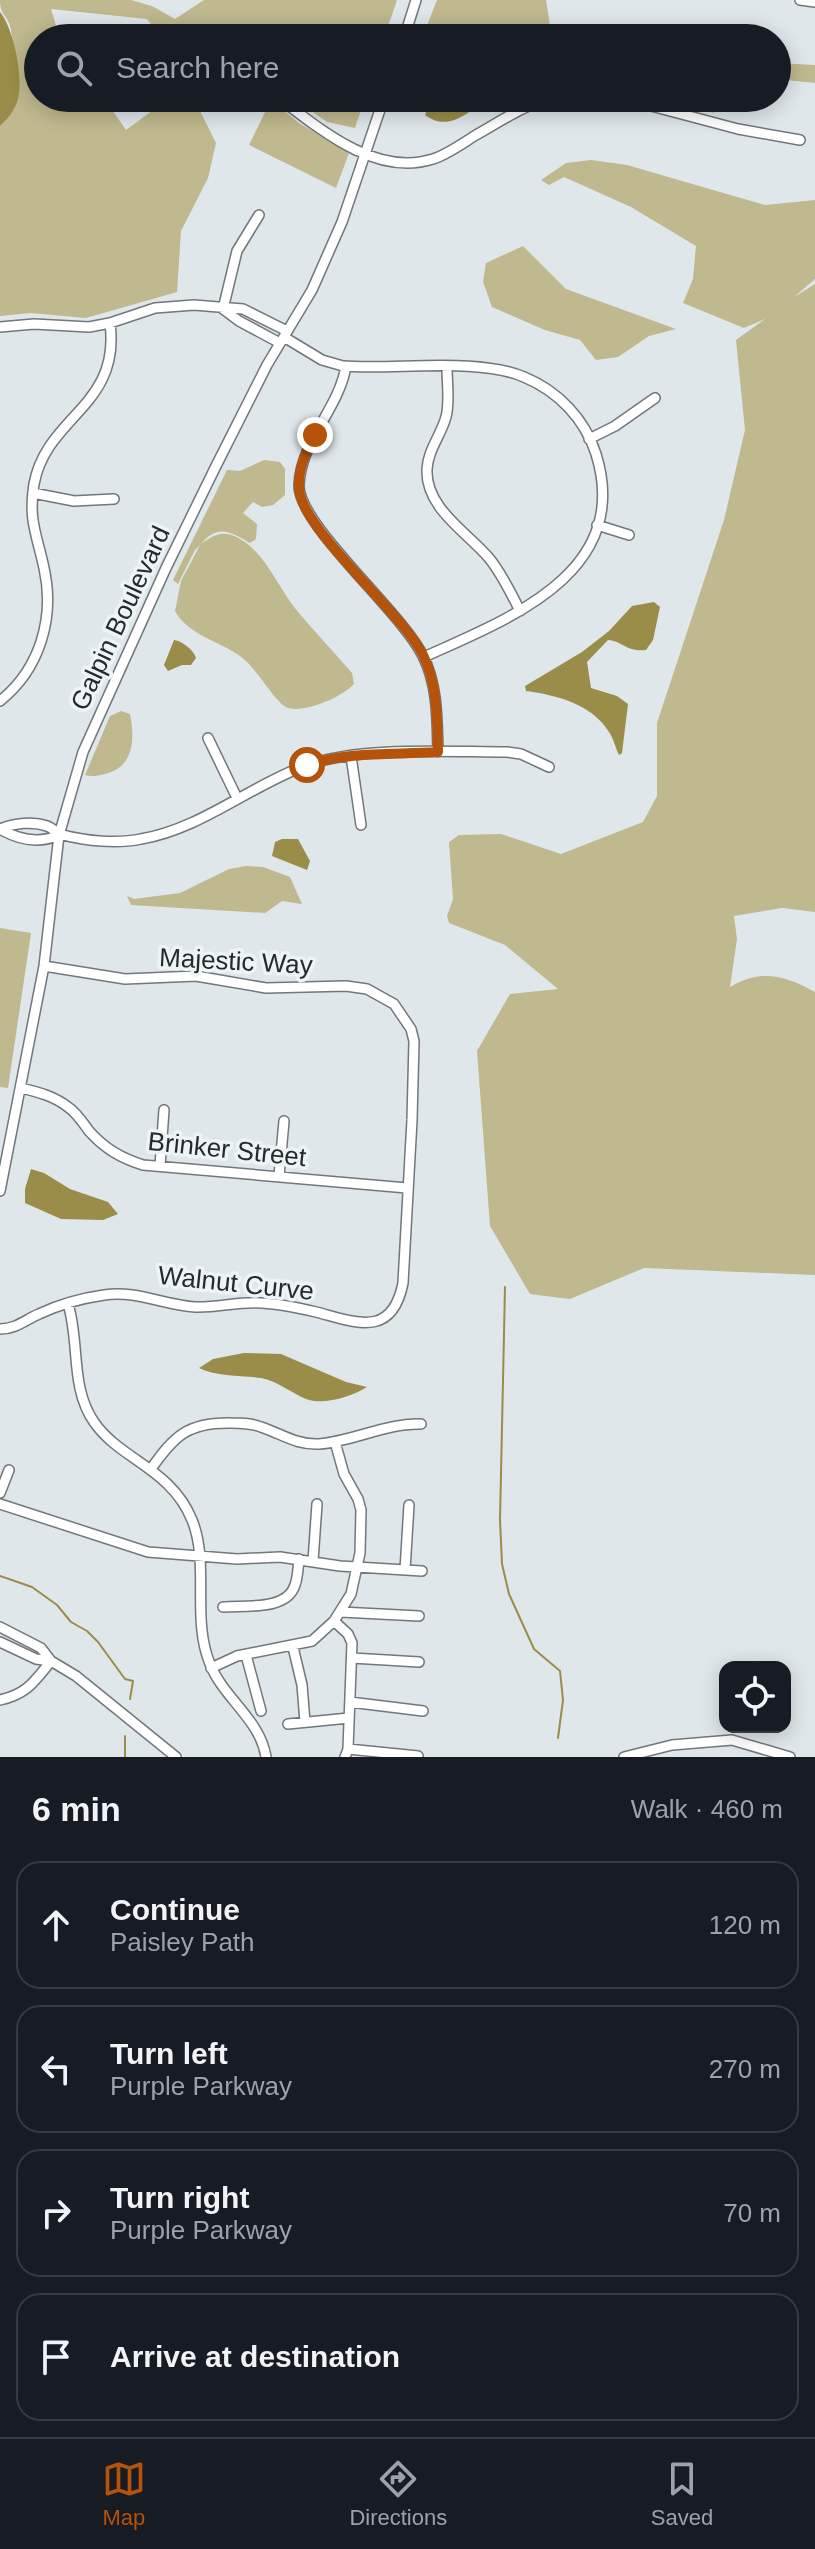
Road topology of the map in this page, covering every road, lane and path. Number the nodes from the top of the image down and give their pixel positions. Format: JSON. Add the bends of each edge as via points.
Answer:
{"nodes":[{"id":1,"x":416,"y":0,"type":"edge"},
{"id":2,"x":800,"y":0,"type":"edge"},
{"id":3,"x":815,"y":2,"type":"edge"},
{"id":4,"x":408,"y":24,"type":"edge"},
{"id":5,"x":297,"y":112,"type":"edge"},
{"id":6,"x":379,"y":112,"type":"edge"},
{"id":7,"x":516,"y":112,"type":"edge"},
{"id":8,"x":674,"y":112,"type":"edge"},
{"id":9,"x":800,"y":140,"type":"dead end"},
{"id":10,"x":366,"y":153,"type":"junction"},
{"id":11,"x":259,"y":215,"type":"dead end"},
{"id":12,"x":223,"y":309,"type":"junction"},
{"id":13,"x":110,"y":323,"type":"junction"},
{"id":14,"x":0,"y":327,"type":"edge"},
{"id":15,"x":283,"y":337,"type":"junction"},
{"id":16,"x":346,"y":366,"type":"junction"},
{"id":17,"x":447,"y":368,"type":"junction"},
{"id":18,"x":655,"y":398,"type":"dead end"},
{"id":19,"x":589,"y":439,"type":"junction"},
{"id":20,"x":33,"y":493,"type":"junction"},
{"id":21,"x":114,"y":499,"type":"dead end"},
{"id":22,"x":597,"y":525,"type":"junction"},
{"id":23,"x":629,"y":535,"type":"dead end"},
{"id":24,"x":520,"y":611,"type":"junction"},
{"id":25,"x":424,"y":657,"type":"junction"},
{"id":26,"x":0,"y":701,"type":"edge"},
{"id":27,"x":208,"y":738,"type":"dead end"},
{"id":28,"x":438,"y":752,"type":"junction"},
{"id":29,"x":351,"y":756,"type":"junction"},
{"id":30,"x":549,"y":767,"type":"dead end"},
{"id":31,"x":237,"y":798,"type":"junction"},
{"id":32,"x":361,"y":825,"type":"dead end"},
{"id":33,"x":0,"y":829,"type":"edge"},
{"id":34,"x":59,"y":835,"type":"junction"},
{"id":35,"x":44,"y":966,"type":"junction"},
{"id":36,"x":21,"y":1088,"type":"junction"},
{"id":37,"x":164,"y":1110,"type":"dead end"},
{"id":38,"x":284,"y":1121,"type":"dead end"},
{"id":39,"x":160,"y":1166,"type":"junction"},
{"id":40,"x":279,"y":1176,"type":"junction"},
{"id":41,"x":407,"y":1188,"type":"junction"},
{"id":42,"x":0,"y":1191,"type":"edge"},
{"id":43,"x":68,"y":1304,"type":"junction"},
{"id":44,"x":0,"y":1329,"type":"edge"},
{"id":45,"x":421,"y":1424,"type":"dead end"},
{"id":46,"x":335,"y":1442,"type":"junction"},
{"id":47,"x":151,"y":1469,"type":"junction"},
{"id":48,"x":9,"y":1470,"type":"dead end"},
{"id":49,"x":0,"y":1493,"type":"edge"},
{"id":50,"x":0,"y":1504,"type":"edge"},
{"id":51,"x":317,"y":1504,"type":"dead end"},
{"id":52,"x":409,"y":1505,"type":"dead end"},
{"id":53,"x":199,"y":1555,"type":"junction"},
{"id":54,"x":299,"y":1559,"type":"junction"},
{"id":55,"x":313,"y":1561,"type":"junction"},
{"id":56,"x":358,"y":1568,"type":"junction"},
{"id":57,"x":405,"y":1570,"type":"junction"},
{"id":58,"x":422,"y":1571,"type":"dead end"},
{"id":59,"x":223,"y":1607,"type":"dead end"},
{"id":60,"x":341,"y":1612,"type":"junction"},
{"id":61,"x":419,"y":1616,"type":"dead end"},
{"id":62,"x":334,"y":1621,"type":"junction"},
{"id":63,"x":0,"y":1627,"type":"edge"},
{"id":64,"x":0,"y":1642,"type":"edge"},
{"id":65,"x":293,"y":1647,"type":"junction"},
{"id":66,"x":246,"y":1655,"type":"junction"},
{"id":67,"x":352,"y":1658,"type":"junction"},
{"id":68,"x":51,"y":1661,"type":"junction"},
{"id":69,"x":419,"y":1662,"type":"dead end"},
{"id":70,"x":211,"y":1668,"type":"junction"},
{"id":71,"x":0,"y":1700,"type":"edge"},
{"id":72,"x":350,"y":1702,"type":"junction"},
{"id":73,"x":261,"y":1711,"type":"dead end"},
{"id":74,"x":423,"y":1711,"type":"dead end"},
{"id":75,"x":349,"y":1718,"type":"junction"},
{"id":76,"x":305,"y":1722,"type":"junction"},
{"id":77,"x":288,"y":1724,"type":"dead end"},
{"id":78,"x":346,"y":1753,"type":"edge"},
{"id":79,"x":418,"y":1756,"type":"edge"},
{"id":80,"x":176,"y":1757,"type":"edge"},
{"id":81,"x":266,"y":1757,"type":"edge"},
{"id":82,"x":624,"y":1757,"type":"edge"},
{"id":83,"x":790,"y":1757,"type":"edge"}],
"edges":[{"from":1,"to":4,"type":"street"},
{"from":2,"to":3,"type":"street"},
{"from":5,"to":10,"type":"street","via":[[326,134]]},
{"from":6,"to":10,"type":"street","name":"Galpin Boulevard"},
{"from":7,"to":10,"type":"street","via":[[433,159],[396,161]]},
{"from":8,"to":9,"type":"street"},
{"from":10,"to":15,"type":"street","name":"Galpin Boulevard","via":[[312,290]]},
{"from":11,"to":12,"type":"street","via":[[237,251]]},
{"from":12,"to":13,"type":"street","via":[[176,305]]},
{"from":12,"to":15,"type":"street","via":[[239,321]]},
{"from":13,"to":14,"type":"street"},
{"from":13,"to":20,"type":"street","via":[[113,341],[105,377],[52,442],[38,468]]},
{"from":15,"to":16,"type":"street","via":[[322,360]]},
{"from":15,"to":34,"type":"street","name":"Galpin Boulevard","via":[[112,686],[78,765]]},
{"from":16,"to":17,"type":"street"},
{"from":16,"to":25,"type":"street","via":[[340,390],[303,460],[300,495],[311,519]]},
{"from":17,"to":19,"type":"street","via":[[496,369],[538,383],[572,410]]},
{"from":17,"to":24,"type":"street","via":[[447,411],[424,476],[439,506],[488,557]]},
{"from":18,"to":19,"type":"street"},
{"from":19,"to":22,"type":"street","via":[[601,480]]},
{"from":20,"to":21,"type":"street","via":[[74,501]]},
{"from":20,"to":26,"type":"street","via":[[33,532],[47,583],[48,613],[34,660]]},
{"from":22,"to":23,"type":"street"},
{"from":22,"to":24,"type":"street","via":[[567,577]]},
{"from":24,"to":25,"type":"street"},
{"from":25,"to":28,"type":"street","via":[[434,690]]},
{"from":27,"to":31,"type":"street"},
{"from":28,"to":29,"type":"street"},
{"from":28,"to":30,"type":"street","via":[[515,753]]},
{"from":29,"to":31,"type":"street","via":[[307,765]]},
{"from":29,"to":32,"type":"street"},
{"from":31,"to":34,"type":"street","via":[[148,838],[117,841]]},
{"from":33,"to":34,"type":"street","via":[[15,838],[45,841]]},
{"from":33,"to":34,"type":"street","via":[[15,823],[48,826]]},
{"from":34,"to":35,"type":"street","name":"Galpin Boulevard"},
{"from":35,"to":36,"type":"street","name":"Galpin Boulevard"},
{"from":35,"to":41,"type":"street","name":"Majestic Way","via":[[125,979],[196,976],[266,988],[346,986],[367,989],[394,1004],[414,1041]]},
{"from":36,"to":39,"type":"street","name":"Brinker Street","via":[[69,1107],[114,1154]]},
{"from":36,"to":42,"type":"street","name":"Galpin Boulevard"},
{"from":37,"to":39,"type":"street"},
{"from":38,"to":40,"type":"street"},
{"from":39,"to":40,"type":"street","name":"Brinker Street"},
{"from":40,"to":41,"type":"street","name":"Brinker Street"},
{"from":41,"to":43,"type":"street","name":"Walnut Curve","via":[[401,1294],[390,1311],[374,1321],[349,1323],[274,1304],[185,1306],[131,1294]]},
{"from":43,"to":44,"type":"street","name":"Walnut Curve"},
{"from":43,"to":47,"type":"street","via":[[91,1419]]},
{"from":45,"to":46,"type":"street"},
{"from":46,"to":47,"type":"street","via":[[305,1443],[255,1425],[210,1423],[177,1436]]},
{"from":46,"to":56,"type":"street","via":[[361,1510]]},
{"from":47,"to":53,"type":"street","via":[[186,1508]]},
{"from":48,"to":49,"type":"street"},
{"from":50,"to":53,"type":"street","via":[[135,1549]]},
{"from":51,"to":55,"type":"street"},
{"from":52,"to":57,"type":"street"},
{"from":53,"to":54,"type":"street"},
{"from":53,"to":70,"type":"street","via":[[199,1613]]},
{"from":54,"to":55,"type":"street"},
{"from":54,"to":59,"type":"street","via":[[295,1585],[285,1599]]},
{"from":55,"to":56,"type":"street"},
{"from":56,"to":57,"type":"street"},
{"from":56,"to":60,"type":"street"},
{"from":57,"to":58,"type":"street"},
{"from":60,"to":61,"type":"street"},
{"from":60,"to":62,"type":"street"},
{"from":62,"to":65,"type":"street","via":[[320,1636]]},
{"from":62,"to":67,"type":"street","via":[[348,1634]]},
{"from":63,"to":68,"type":"street","via":[[41,1648]]},
{"from":64,"to":68,"type":"street"},
{"from":65,"to":66,"type":"street"},
{"from":65,"to":76,"type":"street"},
{"from":66,"to":70,"type":"street"},
{"from":66,"to":73,"type":"street"},
{"from":67,"to":69,"type":"street"},
{"from":67,"to":72,"type":"street"},
{"from":68,"to":71,"type":"street","via":[[29,1688]]},
{"from":68,"to":80,"type":"street"},
{"from":70,"to":81,"type":"street","via":[[257,1730]]},
{"from":72,"to":74,"type":"street"},
{"from":72,"to":75,"type":"street"},
{"from":75,"to":76,"type":"street"},
{"from":75,"to":78,"type":"street"},
{"from":76,"to":77,"type":"street"},
{"from":78,"to":79,"type":"street"},
{"from":82,"to":83,"type":"street","via":[[672,1745],[732,1740]]}]}
